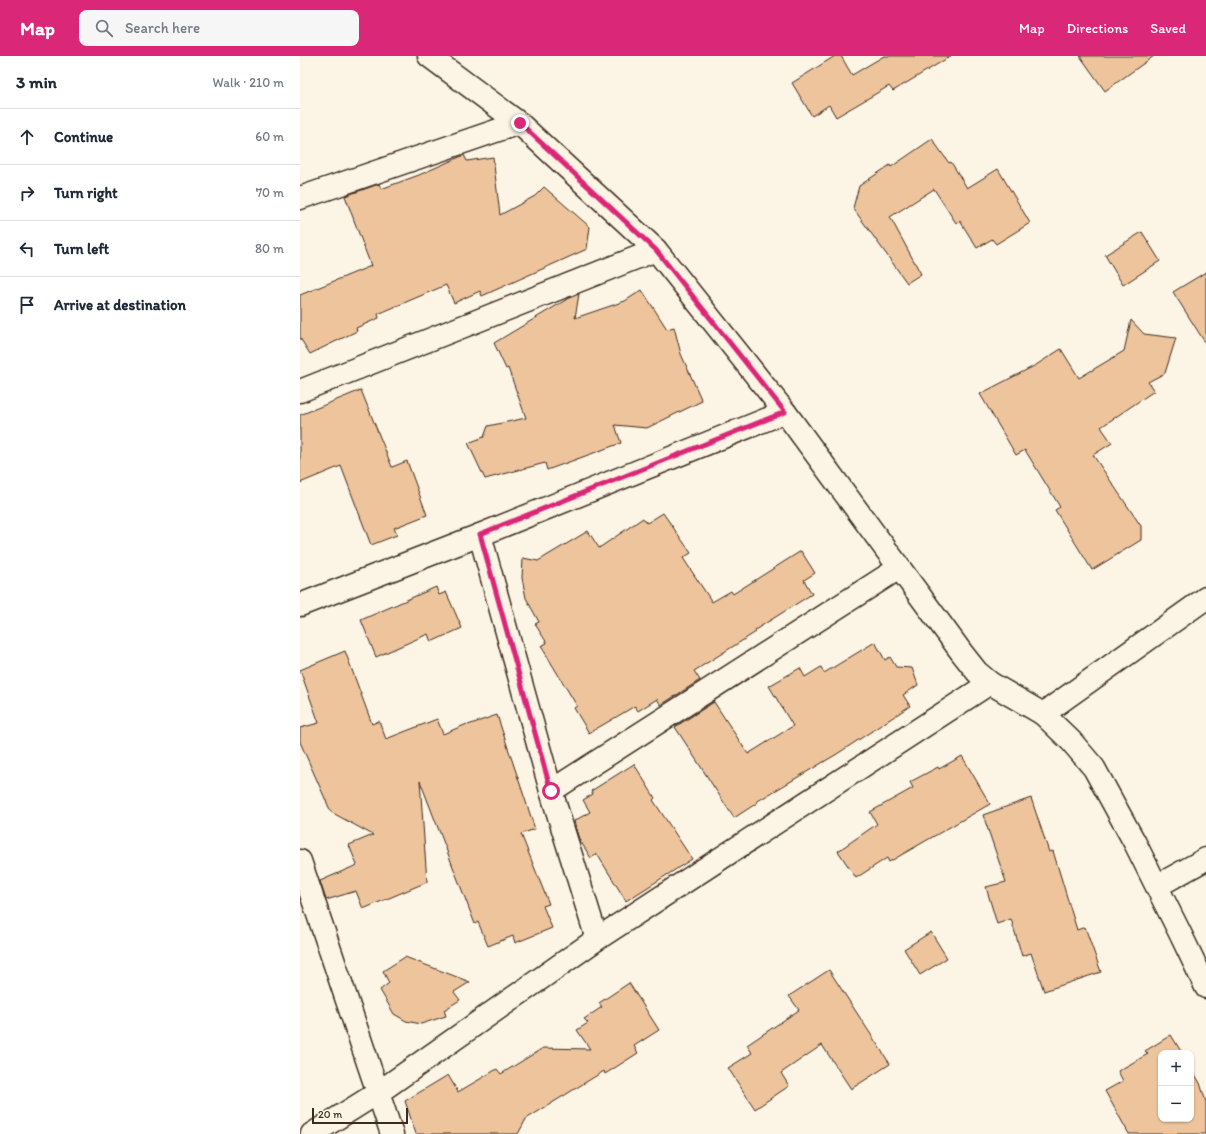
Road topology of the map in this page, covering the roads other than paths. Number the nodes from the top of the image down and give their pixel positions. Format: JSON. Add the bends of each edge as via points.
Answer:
{"nodes":[{"id":1,"x":429,"y":56,"type":"edge"},
{"id":2,"x":520,"y":123,"type":"junction"},
{"id":3,"x":300,"y":198,"type":"edge"},
{"id":4,"x":656,"y":250,"type":"junction"},
{"id":5,"x":300,"y":391,"type":"edge"},
{"id":6,"x":785,"y":412,"type":"junction"},
{"id":7,"x":480,"y":534,"type":"junction"},
{"id":8,"x":899,"y":568,"type":"junction"},
{"id":9,"x":1206,"y":598,"type":"edge"},
{"id":10,"x":300,"y":605,"type":"edge"},
{"id":11,"x":990,"y":683,"type":"junction"},
{"id":12,"x":1043,"y":714,"type":"junction"},
{"id":13,"x":551,"y":791,"type":"junction"},
{"id":14,"x":1206,"y":858,"type":"edge"},
{"id":15,"x":300,"y":861,"type":"edge"},
{"id":16,"x":1157,"y":886,"type":"junction"},
{"id":17,"x":597,"y":939,"type":"junction"},
{"id":18,"x":1206,"y":987,"type":"edge"},
{"id":19,"x":379,"y":1092,"type":"junction"},
{"id":20,"x":312,"y":1134,"type":"edge"},
{"id":21,"x":392,"y":1134,"type":"edge"}],
"edges":[{"from":1,"to":2,"type":"street"},
{"from":2,"to":3,"type":"street"},
{"from":2,"to":4,"type":"street"},
{"from":4,"to":5,"type":"street"},
{"from":4,"to":6,"type":"street"},
{"from":6,"to":7,"type":"street"},
{"from":6,"to":8,"type":"street"},
{"from":7,"to":10,"type":"street"},
{"from":7,"to":13,"type":"street"},
{"from":8,"to":11,"type":"street","via":[[977,672]]},
{"from":8,"to":13,"type":"street"},
{"from":9,"to":12,"type":"street"},
{"from":11,"to":12,"type":"street"},
{"from":11,"to":17,"type":"street"},
{"from":12,"to":16,"type":"street","via":[[1094,768]]},
{"from":13,"to":17,"type":"street"},
{"from":14,"to":16,"type":"street"},
{"from":15,"to":19,"type":"street"},
{"from":16,"to":18,"type":"street"},
{"from":17,"to":19,"type":"street"},
{"from":19,"to":20,"type":"street"},
{"from":19,"to":21,"type":"street"}]}
